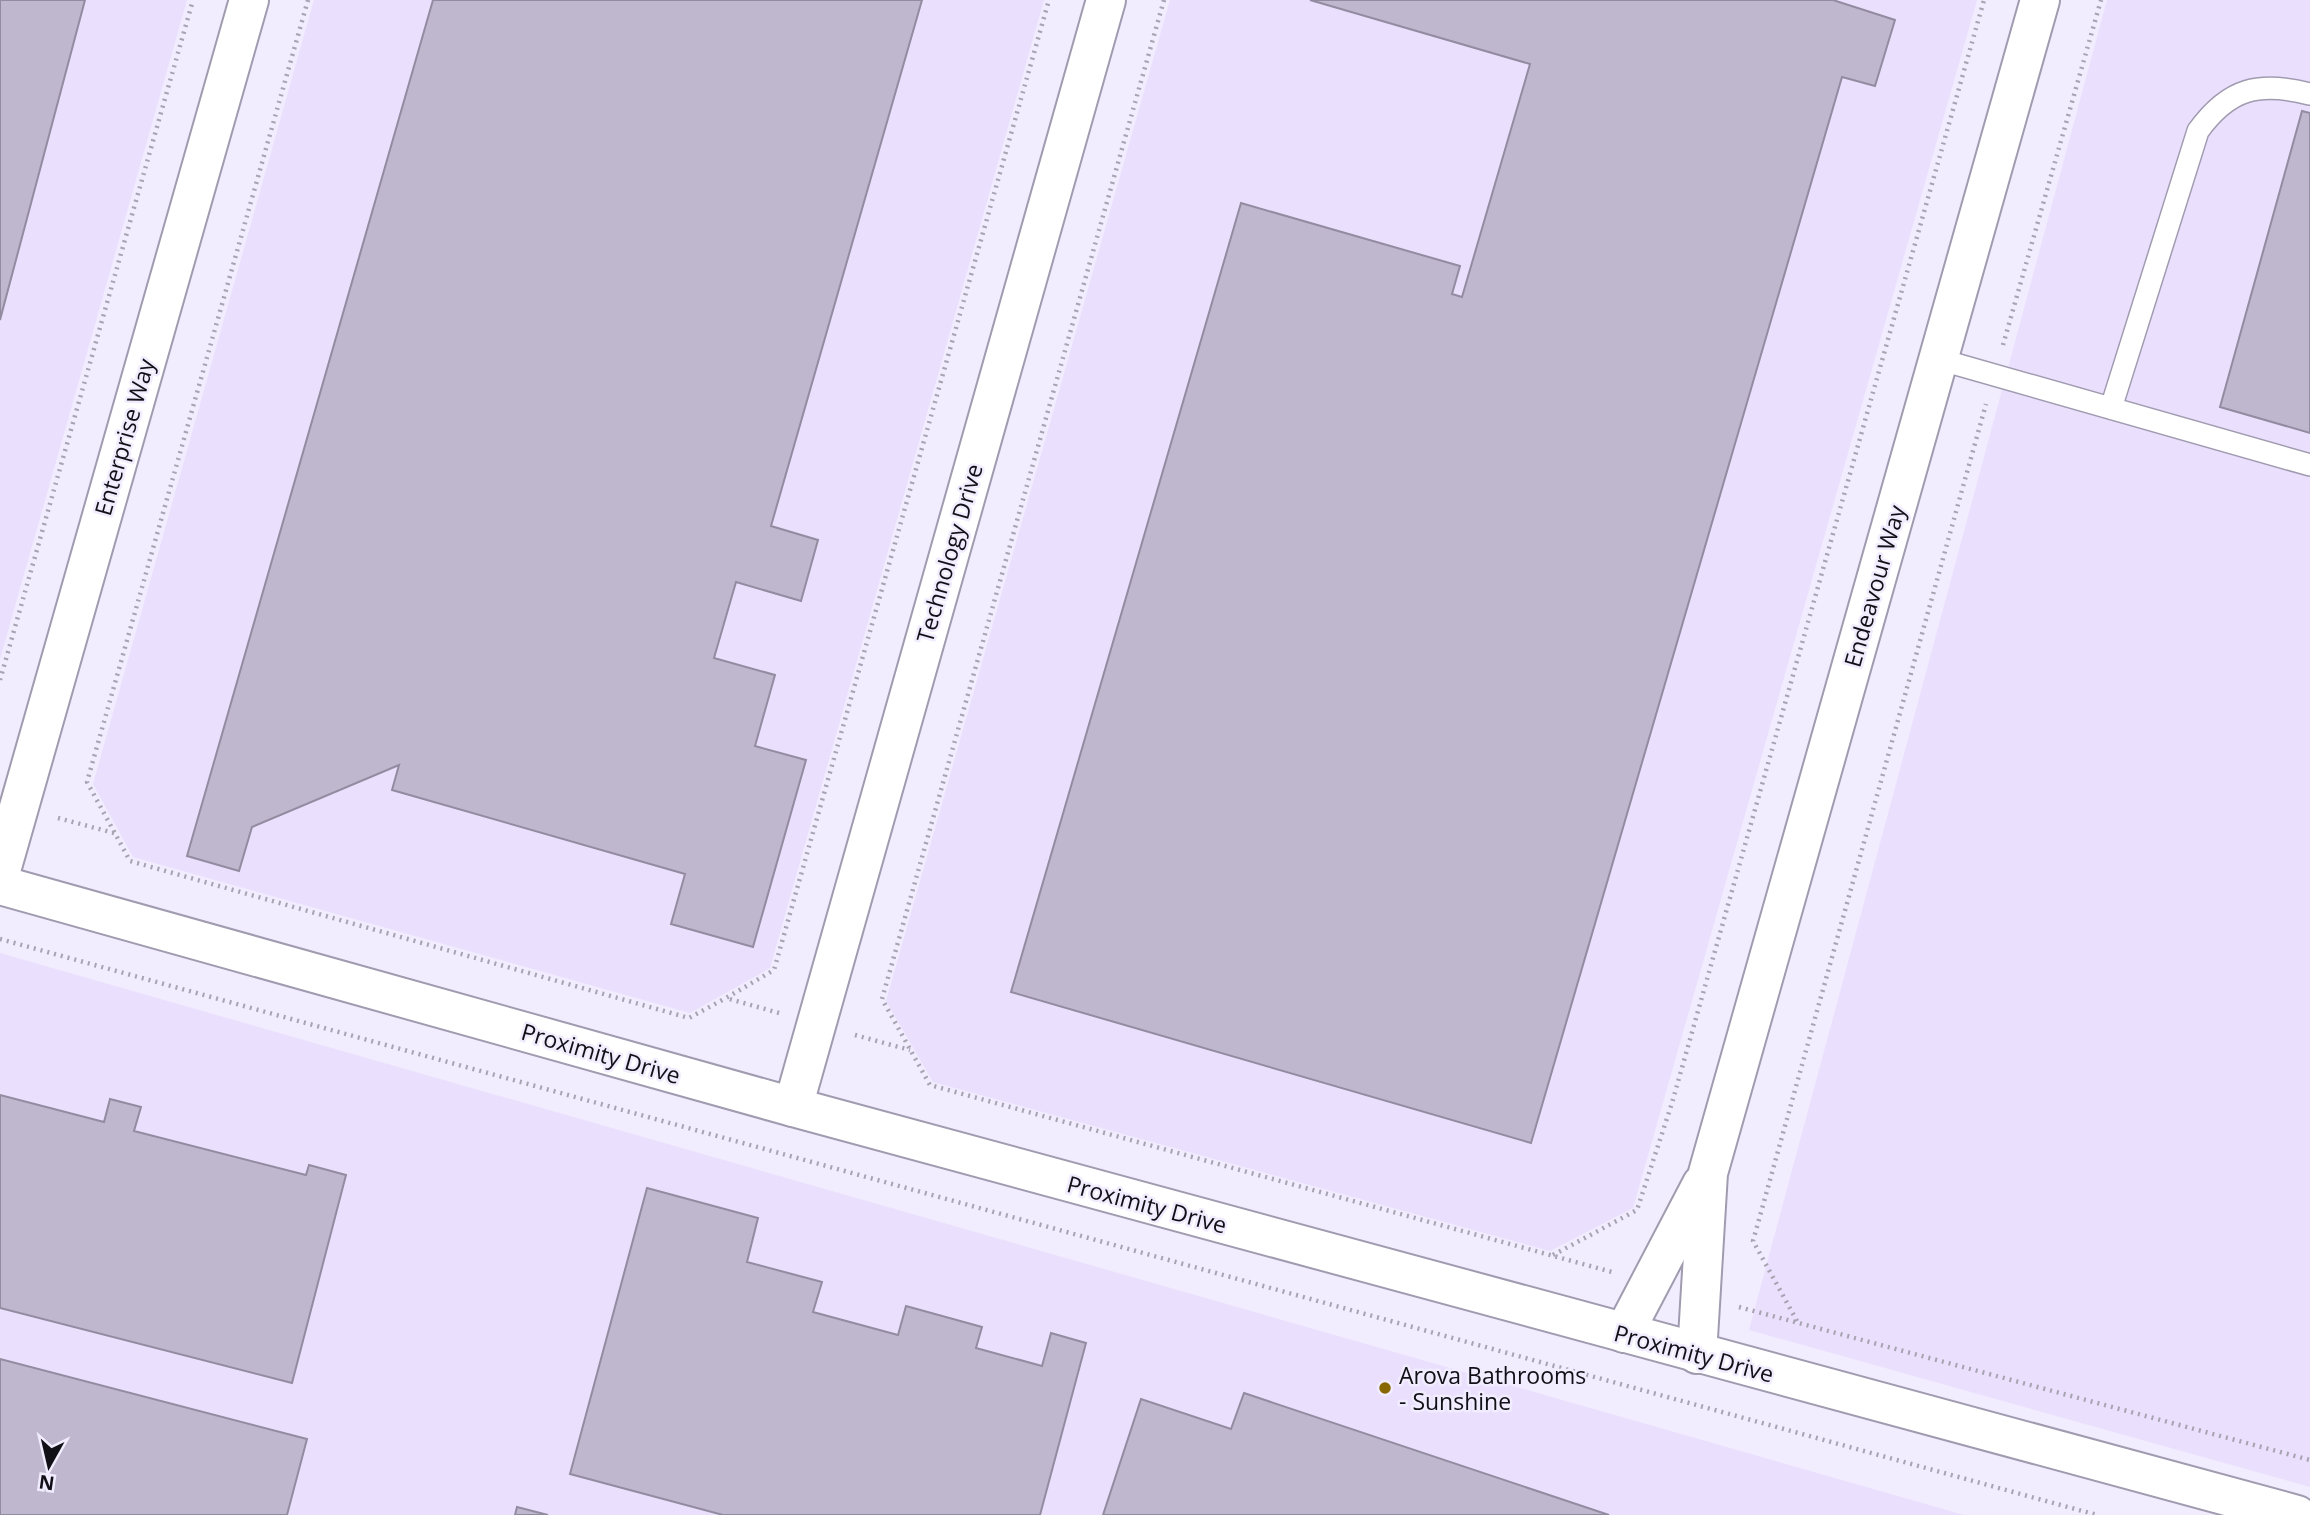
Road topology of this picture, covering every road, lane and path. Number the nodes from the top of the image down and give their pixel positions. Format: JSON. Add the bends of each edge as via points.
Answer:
{"nodes":[{"id":1,"x":192,"y":0,"type":"edge"},
{"id":2,"x":249,"y":0,"type":"edge"},
{"id":3,"x":308,"y":0,"type":"edge"},
{"id":4,"x":1049,"y":0,"type":"edge"},
{"id":5,"x":1106,"y":0,"type":"edge"},
{"id":6,"x":1164,"y":0,"type":"edge"},
{"id":7,"x":1984,"y":0,"type":"edge"},
{"id":8,"x":2040,"y":0,"type":"edge"},
{"id":9,"x":2101,"y":0,"type":"edge"},
{"id":10,"x":2310,"y":94,"type":"edge"},
{"id":11,"x":1938,"y":359,"type":"junction"},
{"id":12,"x":1994,"y":375,"type":"junction"},
{"id":13,"x":2111,"y":408,"type":"junction"},
{"id":14,"x":2310,"y":465,"type":"edge"},
{"id":15,"x":0,"y":680,"type":"edge"},
{"id":16,"x":0,"y":874,"type":"edge"},
{"id":17,"x":0,"y":885,"type":"edge"},
{"id":18,"x":0,"y":939,"type":"edge"},
{"id":19,"x":726,"y":998,"type":"junction"},
{"id":20,"x":816,"y":1024,"type":"junction"},
{"id":21,"x":911,"y":1051,"type":"junction"},
{"id":22,"x":793,"y":1107,"type":"junction"},
{"id":23,"x":1708,"y":1173,"type":"junction"},
{"id":24,"x":1552,"y":1256,"type":"junction"},
{"id":25,"x":1649,"y":1281,"type":"junction"},
{"id":26,"x":1699,"y":1296,"type":"junction"},
{"id":27,"x":1798,"y":1322,"type":"junction"},
{"id":28,"x":1624,"y":1333,"type":"junction"},
{"id":29,"x":1697,"y":1354,"type":"junction"},
{"id":30,"x":2310,"y":1460,"type":"edge"},
{"id":31,"x":2097,"y":1515,"type":"edge"},
{"id":32,"x":2297,"y":1515,"type":"edge"}],
"edges":[{"from":1,"to":15,"type":"path"},
{"from":2,"to":16,"type":"street","name":"Enterprise Way"},
{"from":3,"to":19,"type":"path","via":[[87,782],[130,861],[690,1018]]},
{"from":4,"to":19,"type":"path","via":[[774,970]]},
{"from":5,"to":20,"type":"street","name":"Technology Drive"},
{"from":6,"to":21,"type":"path","via":[[882,999]]},
{"from":7,"to":24,"type":"path","via":[[1637,1210]]},
{"from":8,"to":11,"type":"street","name":"Endeavour Way"},
{"from":9,"to":12,"type":"path"},
{"from":10,"to":13,"type":"lane","via":[[2258,88],[2232,95],[2198,131]]},
{"from":11,"to":12,"type":"lane"},
{"from":11,"to":23,"type":"street","name":"Endeavour Way"},
{"from":12,"to":13,"type":"lane"},
{"from":12,"to":27,"type":"path","via":[[1752,1241]]},
{"from":13,"to":14,"type":"lane"},
{"from":17,"to":22,"type":"street","name":"Proximity Drive"},
{"from":18,"to":31,"type":"path"},
{"from":19,"to":20,"type":"path"},
{"from":20,"to":21,"type":"path"},
{"from":20,"to":22,"type":"street","name":"Technology Drive"},
{"from":21,"to":24,"type":"path","via":[[930,1085]]},
{"from":22,"to":28,"type":"street","name":"Proximity Drive"},
{"from":23,"to":25,"type":"street","name":"Endeavour Way"},
{"from":23,"to":26,"type":"street","name":"Endeavour Way"},
{"from":24,"to":25,"type":"path"},
{"from":25,"to":28,"type":"street","name":"Endeavour Way"},
{"from":26,"to":27,"type":"path"},
{"from":26,"to":29,"type":"street","name":"Endeavour Way"},
{"from":27,"to":30,"type":"path"},
{"from":28,"to":29,"type":"street","name":"Proximity Drive"},
{"from":29,"to":32,"type":"street","name":"Proximity Drive"}]}
